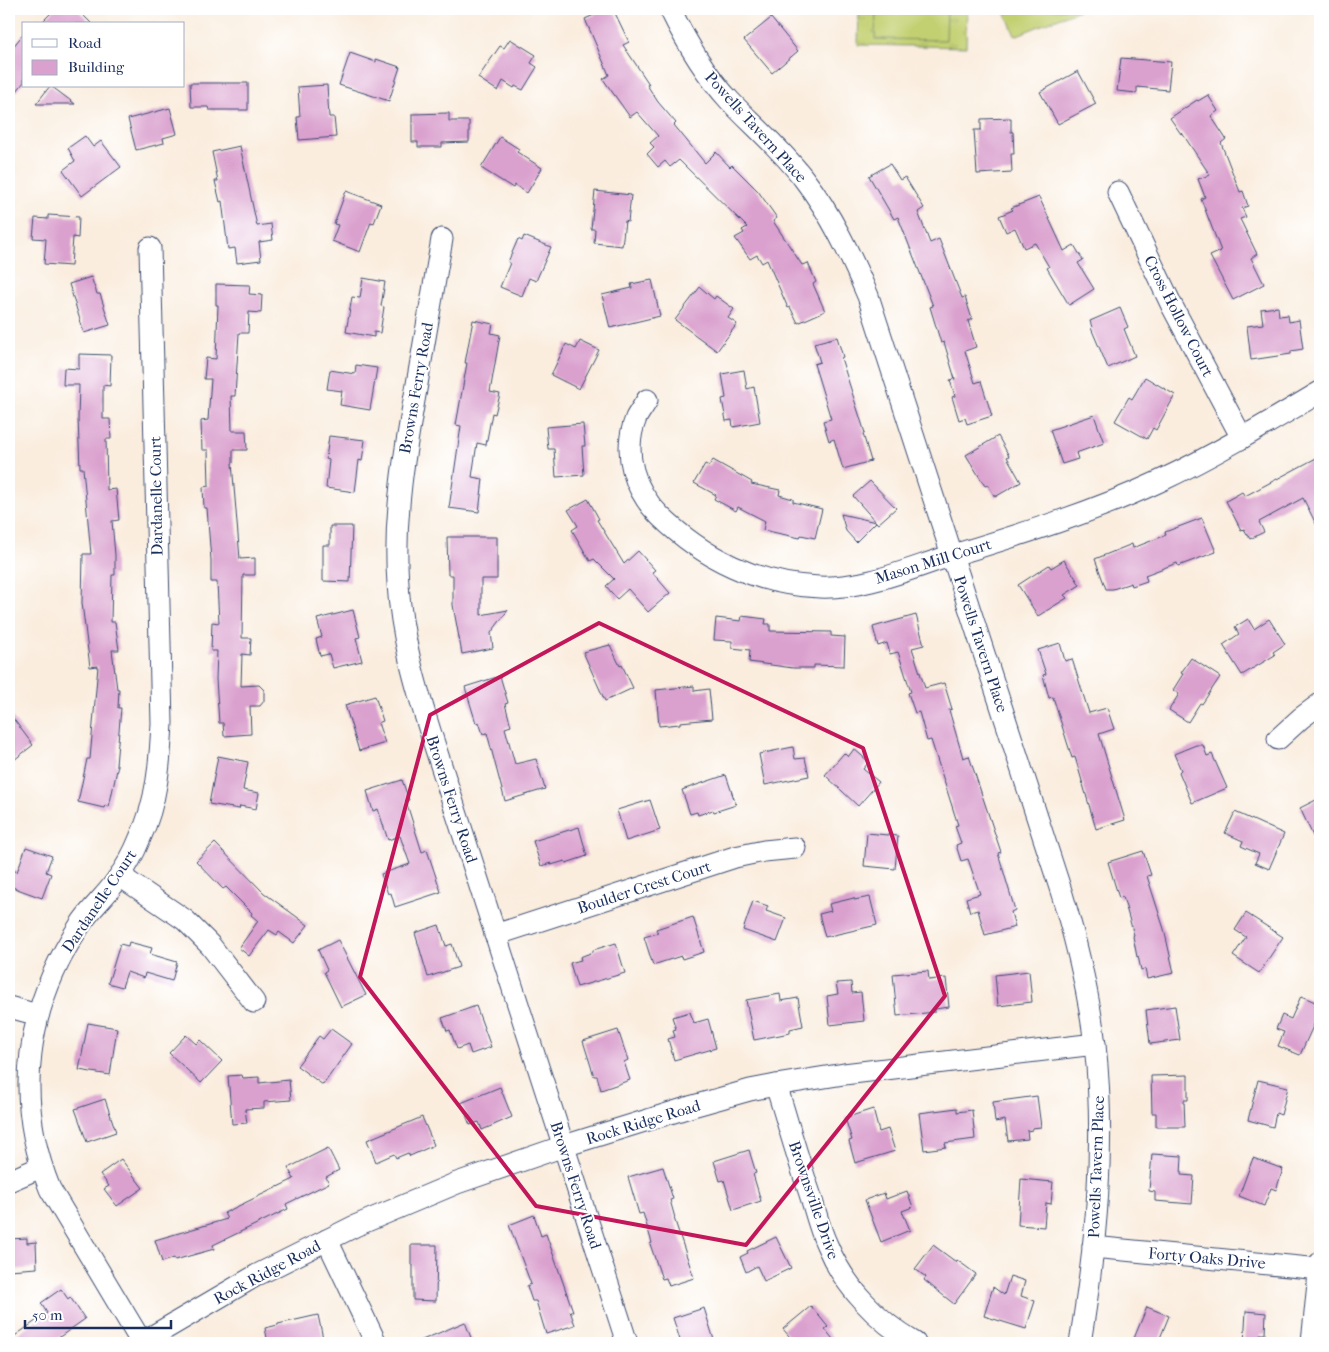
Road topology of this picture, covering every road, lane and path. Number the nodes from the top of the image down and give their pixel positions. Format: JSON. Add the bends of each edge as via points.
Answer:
{"nodes":[{"id":1,"x":670,"y":9,"type":"edge"},
{"id":2,"x":1118,"y":192,"type":"dead end"},
{"id":3,"x":442,"y":239,"type":"dead end"},
{"id":4,"x":150,"y":248,"type":"dead end"},
{"id":5,"x":1320,"y":392,"type":"edge"},
{"id":6,"x":647,"y":400,"type":"dead end"},
{"id":7,"x":1242,"y":438,"type":"junction"},
{"id":8,"x":952,"y":556,"type":"junction"},
{"id":9,"x":1320,"y":704,"type":"edge"},
{"id":10,"x":1278,"y":740,"type":"dead end"},
{"id":11,"x":795,"y":848,"type":"dead end"},
{"id":12,"x":120,"y":876,"type":"junction"},
{"id":13,"x":495,"y":935,"type":"junction"},
{"id":14,"x":254,"y":1002,"type":"dead end"},
{"id":15,"x":9,"y":1007,"type":"edge"},
{"id":16,"x":38,"y":1015,"type":"junction"},
{"id":17,"x":1095,"y":1044,"type":"junction"},
{"id":18,"x":776,"y":1085,"type":"junction"},
{"id":19,"x":564,"y":1146,"type":"junction"},
{"id":20,"x":41,"y":1167,"type":"junction"},
{"id":21,"x":9,"y":1181,"type":"edge"},
{"id":22,"x":327,"y":1240,"type":"junction"},
{"id":23,"x":1093,"y":1247,"type":"junction"},
{"id":24,"x":1320,"y":1263,"type":"edge"},
{"id":25,"x":1320,"y":1269,"type":"edge"},
{"id":26,"x":141,"y":1343,"type":"edge"},
{"id":27,"x":376,"y":1343,"type":"edge"},
{"id":28,"x":627,"y":1343,"type":"edge"},
{"id":29,"x":915,"y":1343,"type":"edge"},
{"id":30,"x":1080,"y":1343,"type":"edge"},
{"id":31,"x":1312,"y":1343,"type":"edge"}],
"edges":[{"from":1,"to":8,"type":"street","name":"Powells Tavern Place","via":[[703,67],[730,100],[784,154],[804,179],[845,244],[868,296]]},
{"from":2,"to":7,"type":"street","name":"Cross Hollow Court","via":[[1172,306]]},
{"from":3,"to":13,"type":"street","name":"Browns Ferry Road","via":[[400,490],[398,584],[414,679]]},
{"from":4,"to":12,"type":"street","name":"Dardanelle Court","via":[[162,724],[160,766],[141,838]]},
{"from":5,"to":7,"type":"street","name":"Mason Mill Court"},
{"from":6,"to":8,"type":"street","name":"Mason Mill Court","via":[[637,417],[630,442],[633,475],[640,491],[678,534],[728,565],[773,581],[821,587],[852,585],[887,577]]},
{"from":7,"to":8,"type":"street","name":"Mason Mill Court","via":[[1160,481],[1108,503]]},
{"from":8,"to":17,"type":"street","name":"Powells Tavern Place","via":[[1073,930]]},
{"from":9,"to":10,"type":"street"},
{"from":11,"to":13,"type":"street","name":"Boulder Crest Court","via":[[764,850],[735,857]]},
{"from":12,"to":14,"type":"street","via":[[185,920],[210,945]]},
{"from":12,"to":16,"type":"street","name":"Dardanelle Court","via":[[67,945]]},
{"from":13,"to":19,"type":"street","name":"Browns Ferry Road"},
{"from":15,"to":16,"type":"street"},
{"from":16,"to":20,"type":"street","name":"Dardanelle Court","via":[[30,1056],[29,1096]]},
{"from":17,"to":18,"type":"street","name":"Rock Ridge Road"},
{"from":17,"to":23,"type":"street","name":"Powells Tavern Place","via":[[1100,1149]]},
{"from":18,"to":19,"type":"street","name":"Rock Ridge Road","via":[[693,1106]]},
{"from":18,"to":29,"type":"street","name":"Brownsville Drive","via":[[827,1245],[840,1271],[880,1319]]},
{"from":19,"to":22,"type":"street","name":"Rock Ridge Road","via":[[457,1183]]},
{"from":19,"to":28,"type":"street","name":"Browns Ferry Road"},
{"from":20,"to":21,"type":"street"},
{"from":20,"to":26,"type":"street","name":"Dardanelle Court","via":[[68,1222]]},
{"from":22,"to":26,"type":"street","name":"Rock Ridge Road"},
{"from":22,"to":27,"type":"street"},
{"from":23,"to":25,"type":"street","name":"Forty Oaks Drive"},
{"from":23,"to":30,"type":"street","name":"Powells Tavern Place"},
{"from":24,"to":25,"type":"street"},
{"from":25,"to":31,"type":"street"}]}
